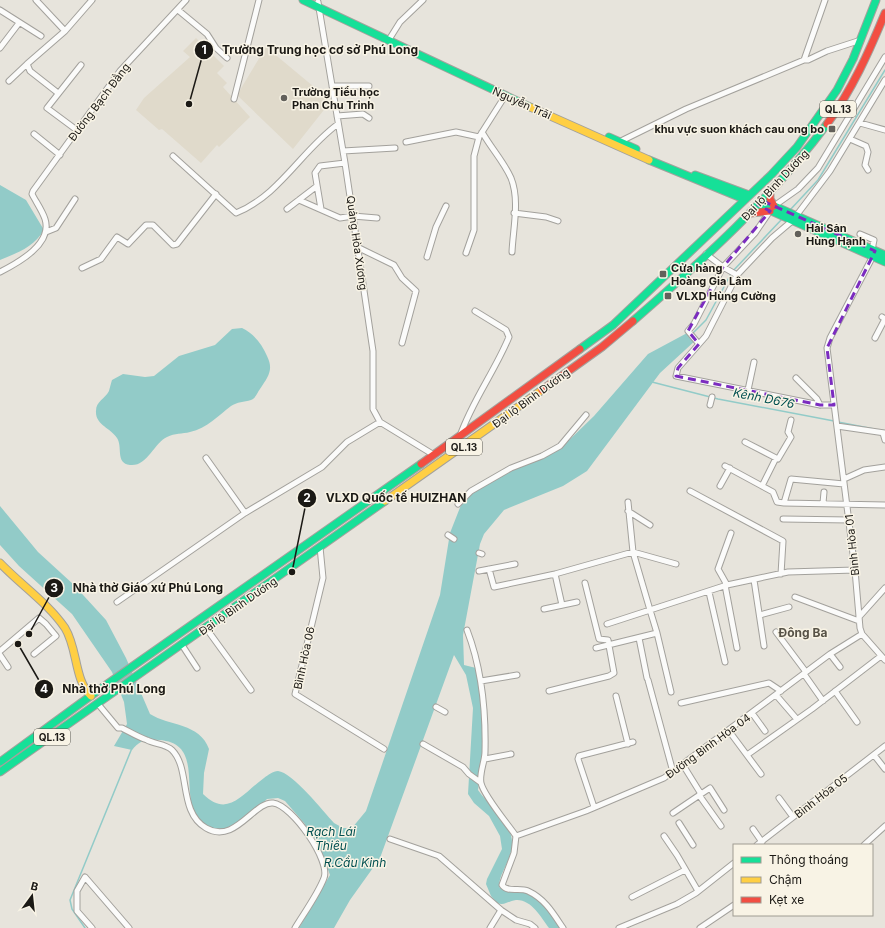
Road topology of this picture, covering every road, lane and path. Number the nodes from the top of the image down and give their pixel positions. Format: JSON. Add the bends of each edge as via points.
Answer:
{"nodes":[{"id":1,"x":36,"y":0,"type":"edge"},
{"id":2,"x":92,"y":0,"type":"edge"},
{"id":3,"x":186,"y":0,"type":"edge"},
{"id":4,"x":259,"y":0,"type":"edge"},
{"id":5,"x":302,"y":0,"type":"edge"},
{"id":6,"x":423,"y":0,"type":"edge"},
{"id":7,"x":825,"y":0,"type":"edge"},
{"id":8,"x":876,"y":0,"type":"edge"},
{"id":9,"x":317,"y":3,"type":"edge"},
{"id":10,"x":0,"y":10,"type":"edge"},
{"id":11,"x":178,"y":10,"type":"junction"},
{"id":12,"x":885,"y":13,"type":"edge"},
{"id":13,"x":19,"y":23,"type":"junction"},
{"id":14,"x":65,"y":31,"type":"junction"},
{"id":15,"x":40,"y":36,"type":"dead end"},
{"id":16,"x":390,"y":38,"type":"junction"},
{"id":17,"x":862,"y":40,"type":"junction"},
{"id":18,"x":0,"y":48,"type":"edge"},
{"id":19,"x":416,"y":52,"type":"junction"},
{"id":20,"x":885,"y":57,"type":"edge"},
{"id":21,"x":227,"y":58,"type":"dead end"},
{"id":22,"x":804,"y":60,"type":"junction"},
{"id":23,"x":27,"y":64,"type":"junction"},
{"id":24,"x":81,"y":65,"type":"dead end"},
{"id":25,"x":885,"y":80,"type":"edge"},
{"id":26,"x":9,"y":81,"type":"dead end"},
{"id":27,"x":332,"y":86,"type":"junction"},
{"id":28,"x":369,"y":86,"type":"dead end"},
{"id":29,"x":58,"y":93,"type":"junction"},
{"id":30,"x":505,"y":96,"type":"junction"},
{"id":31,"x":234,"y":99,"type":"dead end"},
{"id":32,"x":539,"y":108,"type":"junction"},
{"id":33,"x":337,"y":116,"type":"junction"},
{"id":34,"x":369,"y":118,"type":"dead end"},
{"id":35,"x":860,"y":123,"type":"junction"},
{"id":36,"x":338,"y":124,"type":"junction"},
{"id":37,"x":78,"y":130,"type":"junction"},
{"id":38,"x":885,"y":130,"type":"edge"},
{"id":39,"x":34,"y":134,"type":"dead end"},
{"id":40,"x":481,"y":135,"type":"junction"},
{"id":41,"x":850,"y":139,"type":"junction"},
{"id":42,"x":406,"y":142,"type":"dead end"},
{"id":43,"x":617,"y":143,"type":"junction"},
{"id":44,"x":395,"y":148,"type":"dead end"},
{"id":45,"x":343,"y":150,"type":"junction"},
{"id":46,"x":60,"y":155,"type":"junction"},
{"id":47,"x":173,"y":156,"type":"dead end"},
{"id":48,"x":345,"y":163,"type":"junction"},
{"id":49,"x":868,"y":170,"type":"dead end"},
{"id":50,"x":317,"y":186,"type":"junction"},
{"id":51,"x":770,"y":193,"type":"junction"},
{"id":52,"x":216,"y":194,"type":"junction"},
{"id":53,"x":747,"y":197,"type":"junction"},
{"id":54,"x":75,"y":199,"type":"dead end"},
{"id":55,"x":299,"y":200,"type":"junction"},
{"id":56,"x":761,"y":203,"type":"junction"},
{"id":57,"x":446,"y":206,"type":"dead end"},
{"id":58,"x":772,"y":208,"type":"junction"},
{"id":59,"x":287,"y":209,"type":"dead end"},
{"id":60,"x":321,"y":209,"type":"junction"},
{"id":61,"x":514,"y":213,"type":"junction"},
{"id":62,"x":751,"y":213,"type":"junction"},
{"id":63,"x":353,"y":216,"type":"junction"},
{"id":64,"x":377,"y":218,"type":"dead end"},
{"id":65,"x":794,"y":218,"type":"junction"},
{"id":66,"x":558,"y":221,"type":"dead end"},
{"id":67,"x":45,"y":234,"type":"junction"},
{"id":68,"x":860,"y":234,"type":"dead end"},
{"id":69,"x":358,"y":247,"type":"junction"},
{"id":70,"x":512,"y":252,"type":"dead end"},
{"id":71,"x":873,"y":252,"type":"junction"},
{"id":72,"x":466,"y":253,"type":"dead end"},
{"id":73,"x":706,"y":254,"type":"junction"},
{"id":74,"x":885,"y":255,"type":"edge"},
{"id":75,"x":427,"y":257,"type":"dead end"},
{"id":76,"x":885,"y":262,"type":"edge"},
{"id":77,"x":723,"y":267,"type":"junction"},
{"id":78,"x":82,"y":268,"type":"dead end"},
{"id":79,"x":0,"y":272,"type":"edge"},
{"id":80,"x":737,"y":275,"type":"junction"},
{"id":81,"x":475,"y":311,"type":"dead end"},
{"id":82,"x":882,"y":317,"type":"dead end"},
{"id":83,"x":875,"y":338,"type":"dead end"},
{"id":84,"x":402,"y":343,"type":"dead end"},
{"id":85,"x":699,"y":344,"type":"junction"},
{"id":86,"x":754,"y":362,"type":"dead end"},
{"id":87,"x":796,"y":378,"type":"dead end"},
{"id":88,"x":748,"y":390,"type":"junction"},
{"id":89,"x":712,"y":397,"type":"dead end"},
{"id":90,"x":710,"y":405,"type":"dead end"},
{"id":91,"x":820,"y":405,"type":"junction"},
{"id":92,"x":834,"y":407,"type":"junction"},
{"id":93,"x":586,"y":415,"type":"dead end"},
{"id":94,"x":791,"y":420,"type":"dead end"},
{"id":95,"x":380,"y":422,"type":"junction"},
{"id":96,"x":836,"y":424,"type":"junction"},
{"id":97,"x":884,"y":433,"type":"edge"},
{"id":98,"x":460,"y":437,"type":"junction"},
{"id":99,"x":884,"y":440,"type":"edge"},
{"id":100,"x":745,"y":442,"type":"dead end"},
{"id":101,"x":466,"y":446,"type":"junction"},
{"id":102,"x":434,"y":455,"type":"junction"},
{"id":103,"x":206,"y":458,"type":"dead end"},
{"id":104,"x":776,"y":458,"type":"junction"},
{"id":105,"x":885,"y":467,"type":"edge"},
{"id":106,"x":844,"y":482,"type":"junction"},
{"id":107,"x":720,"y":486,"type":"dead end"},
{"id":108,"x":762,"y":486,"type":"junction"},
{"id":109,"x":690,"y":490,"type":"dead end"},
{"id":110,"x":824,"y":492,"type":"dead end"},
{"id":111,"x":628,"y":502,"type":"dead end"},
{"id":112,"x":823,"y":503,"type":"junction"},
{"id":113,"x":458,"y":504,"type":"dead end"},
{"id":114,"x":784,"y":504,"type":"junction"},
{"id":115,"x":847,"y":505,"type":"junction"},
{"id":116,"x":885,"y":505,"type":"edge"},
{"id":117,"x":628,"y":511,"type":"junction"},
{"id":118,"x":245,"y":513,"type":"junction"},
{"id":119,"x":783,"y":519,"type":"dead end"},
{"id":120,"x":849,"y":520,"type":"junction"},
{"id":121,"x":650,"y":525,"type":"dead end"},
{"id":122,"x":731,"y":533,"type":"dead end"},
{"id":123,"x":448,"y":535,"type":"dead end"},
{"id":124,"x":454,"y":539,"type":"dead end"},
{"id":125,"x":303,"y":546,"type":"junction"},
{"id":126,"x":320,"y":547,"type":"junction"},
{"id":127,"x":633,"y":552,"type":"junction"},
{"id":128,"x":310,"y":555,"type":"junction"},
{"id":129,"x":0,"y":563,"type":"edge"},
{"id":130,"x":515,"y":564,"type":"dead end"},
{"id":131,"x":676,"y":564,"type":"dead end"},
{"id":132,"x":489,"y":569,"type":"junction"},
{"id":133,"x":855,"y":570,"type":"junction"},
{"id":134,"x":479,"y":571,"type":"dead end"},
{"id":135,"x":555,"y":574,"type":"junction"},
{"id":136,"x":781,"y":574,"type":"junction"},
{"id":137,"x":754,"y":580,"type":"junction"},
{"id":138,"x":585,"y":583,"type":"dead end"},
{"id":139,"x":726,"y":585,"type":"junction"},
{"id":140,"x":885,"y":588,"type":"edge"},
{"id":141,"x":709,"y":592,"type":"junction"},
{"id":142,"x":796,"y":597,"type":"dead end"},
{"id":143,"x":228,"y":599,"type":"junction"},
{"id":144,"x":117,"y":602,"type":"dead end"},
{"id":145,"x":576,"y":602,"type":"dead end"},
{"id":146,"x":562,"y":605,"type":"junction"},
{"id":147,"x":235,"y":607,"type":"junction"},
{"id":148,"x":789,"y":607,"type":"dead end"},
{"id":149,"x":544,"y":609,"type":"dead end"},
{"id":150,"x":650,"y":610,"type":"junction"},
{"id":151,"x":760,"y":615,"type":"junction"},
{"id":152,"x":859,"y":619,"type":"junction"},
{"id":153,"x":607,"y":624,"type":"dead end"},
{"id":154,"x":206,"y":628,"type":"junction"},
{"id":155,"x":467,"y":630,"type":"dead end"},
{"id":156,"x":776,"y":632,"type":"dead end"},
{"id":157,"x":657,"y":633,"type":"junction"},
{"id":158,"x":862,"y":634,"type":"junction"},
{"id":159,"x":639,"y":638,"type":"junction"},
{"id":160,"x":182,"y":645,"type":"junction"},
{"id":161,"x":609,"y":645,"type":"junction"},
{"id":162,"x":764,"y":646,"type":"dead end"},
{"id":163,"x":596,"y":648,"type":"dead end"},
{"id":164,"x":737,"y":648,"type":"dead end"},
{"id":165,"x":0,"y":652,"type":"edge"},
{"id":166,"x":34,"y":654,"type":"dead end"},
{"id":167,"x":830,"y":654,"type":"junction"},
{"id":168,"x":0,"y":656,"type":"edge"},
{"id":169,"x":883,"y":658,"type":"edge"},
{"id":170,"x":725,"y":662,"type":"dead end"},
{"id":171,"x":8,"y":667,"type":"dead end"},
{"id":172,"x":197,"y":668,"type":"dead end"},
{"id":173,"x":840,"y":668,"type":"dead end"},
{"id":174,"x":805,"y":673,"type":"junction"},
{"id":175,"x":517,"y":675,"type":"dead end"},
{"id":176,"x":481,"y":681,"type":"junction"},
{"id":177,"x":251,"y":690,"type":"dead end"},
{"id":178,"x":549,"y":691,"type":"dead end"},
{"id":179,"x":781,"y":691,"type":"junction"},
{"id":180,"x":835,"y":691,"type":"junction"},
{"id":181,"x":671,"y":692,"type":"dead end"},
{"id":182,"x":94,"y":694,"type":"junction"},
{"id":183,"x":776,"y":695,"type":"junction"},
{"id":184,"x":616,"y":696,"type":"dead end"},
{"id":185,"x":823,"y":701,"type":"junction"},
{"id":186,"x":101,"y":702,"type":"junction"},
{"id":187,"x":681,"y":703,"type":"dead end"},
{"id":188,"x":436,"y":706,"type":"dead end"},
{"id":189,"x":445,"y":712,"type":"dead end"},
{"id":190,"x":752,"y":713,"type":"junction"},
{"id":191,"x":795,"y":717,"type":"dead end"},
{"id":192,"x":857,"y":722,"type":"dead end"},
{"id":193,"x":729,"y":731,"type":"junction"},
{"id":194,"x":765,"y":731,"type":"dead end"},
{"id":195,"x":423,"y":744,"type":"dead end"},
{"id":196,"x":885,"y":746,"type":"edge"},
{"id":197,"x":383,"y":749,"type":"dead end"},
{"id":198,"x":511,"y":754,"type":"dead end"},
{"id":199,"x":747,"y":755,"type":"junction"},
{"id":200,"x":874,"y":755,"type":"junction"},
{"id":201,"x":485,"y":759,"type":"junction"},
{"id":202,"x":0,"y":762,"type":"edge"},
{"id":203,"x":684,"y":765,"type":"junction"},
{"id":204,"x":885,"y":769,"type":"edge"},
{"id":205,"x":0,"y":772,"type":"edge"},
{"id":206,"x":673,"y":772,"type":"junction"},
{"id":207,"x":761,"y":774,"type":"dead end"},
{"id":208,"x":480,"y":782,"type":"junction"},
{"id":209,"x":700,"y":794,"type":"junction"},
{"id":210,"x":779,"y":798,"type":"dead end"},
{"id":211,"x":594,"y":807,"type":"junction"},
{"id":212,"x":724,"y":810,"type":"dead end"},
{"id":213,"x":673,"y":813,"type":"dead end"},
{"id":214,"x":793,"y":817,"type":"junction"},
{"id":215,"x":679,"y":823,"type":"dead end"},
{"id":216,"x":721,"y":826,"type":"dead end"},
{"id":217,"x":885,"y":826,"type":"edge"},
{"id":218,"x":753,"y":829,"type":"dead end"},
{"id":219,"x":516,"y":836,"type":"junction"},
{"id":220,"x":664,"y":836,"type":"dead end"},
{"id":221,"x":390,"y":839,"type":"dead end"},
{"id":222,"x":759,"y":843,"type":"edge"},
{"id":223,"x":693,"y":844,"type":"dead end"},
{"id":224,"x":865,"y":844,"type":"edge"},
{"id":225,"x":733,"y":864,"type":"edge"},
{"id":226,"x":685,"y":870,"type":"junction"},
{"id":227,"x":698,"y":891,"type":"junction"},
{"id":228,"x":632,"y":897,"type":"dead end"},
{"id":229,"x":733,"y":906,"type":"edge"},
{"id":230,"x":501,"y":910,"type":"junction"},
{"id":231,"x":632,"y":926,"type":"edge"},
{"id":232,"x":92,"y":928,"type":"edge"},
{"id":233,"x":129,"y":928,"type":"edge"},
{"id":234,"x":295,"y":928,"type":"edge"},
{"id":235,"x":490,"y":928,"type":"edge"},
{"id":236,"x":535,"y":928,"type":"edge"},
{"id":237,"x":563,"y":928,"type":"edge"},
{"id":238,"x":619,"y":928,"type":"edge"},
{"id":239,"x":700,"y":928,"type":"edge"}],
"edges":[{"from":1,"to":14,"type":"street"},
{"from":2,"to":14,"type":"street"},
{"from":3,"to":11,"type":"street","name":"Đường Bạch Đằng"},
{"from":4,"to":31,"type":"street"},
{"from":5,"to":9,"type":"main road","name":"Nguyễn Trãi"},
{"from":6,"to":16,"type":"street","via":[[400,22]]},
{"from":7,"to":22,"type":"street"},
{"from":8,"to":17,"type":"main road","name":"Đại lộ Bình Dương","number":"QL.13"},
{"from":9,"to":16,"type":"main road","name":"Nguyễn Trãi"},
{"from":9,"to":19,"type":"main road","name":"Nguyễn Trãi"},
{"from":9,"to":27,"type":"street","name":"Quảng Hòa Xương"},
{"from":10,"to":13,"type":"street"},
{"from":11,"to":21,"type":"street","via":[[207,34],[216,48]]},
{"from":11,"to":37,"type":"street","name":"Đường Bạch Đằng","via":[[120,71]]},
{"from":12,"to":51,"type":"main road","name":"Đại lộ Bình Dương","number":"QL.13","via":[[864,64],[843,102],[810,148]]},
{"from":13,"to":15,"type":"street"},
{"from":13,"to":18,"type":"street"},
{"from":14,"to":23,"type":"street"},
{"from":16,"to":19,"type":"main road","name":"Nguyễn Trãi"},
{"from":17,"to":22,"type":"street"},
{"from":17,"to":53,"type":"main road","name":"Đại lộ Bình Dương","number":"QL.13","via":[[837,90],[809,131],[781,165]]},
{"from":19,"to":30,"type":"main road","name":"Nguyễn Trãi"},
{"from":19,"to":32,"type":"main road","name":"Nguyễn Trãi"},
{"from":20,"to":58,"type":"street","via":[[818,168],[798,189]]},
{"from":22,"to":43,"type":"street","via":[[680,112]]},
{"from":23,"to":26,"type":"street"},
{"from":23,"to":29,"type":"street","via":[[30,71]]},
{"from":24,"to":29,"type":"street"},
{"from":25,"to":35,"type":"street"},
{"from":27,"to":28,"type":"street"},
{"from":27,"to":33,"type":"street","name":"Quảng Hòa Xương"},
{"from":29,"to":37,"type":"street","via":[[47,108]]},
{"from":30,"to":32,"type":"main road","name":"Nguyễn Trãi"},
{"from":30,"to":40,"type":"street"},
{"from":32,"to":43,"type":"main road","name":"Nguyễn Trãi"},
{"from":33,"to":34,"type":"street","via":[[363,114]]},
{"from":33,"to":36,"type":"street","name":"Quảng Hòa Xương"},
{"from":35,"to":38,"type":"street"},
{"from":35,"to":41,"type":"street"},
{"from":36,"to":45,"type":"street","name":"Quảng Hòa Xương"},
{"from":36,"to":52,"type":"street","via":[[322,136],[283,181],[246,209],[236,213]]},
{"from":37,"to":46,"type":"street","name":"Đường Bạch Đằng"},
{"from":39,"to":46,"type":"street"},
{"from":40,"to":42,"type":"street","via":[[456,132]]},
{"from":40,"to":61,"type":"street","via":[[510,177],[515,192]]},
{"from":40,"to":72,"type":"street","via":[[474,156],[474,230]]},
{"from":41,"to":49,"type":"street","via":[[866,146],[868,152],[865,165]]},
{"from":41,"to":65,"type":"street","via":[[830,171]]},
{"from":43,"to":53,"type":"main road","name":"Nguyễn Trãi"},
{"from":44,"to":45,"type":"street"},
{"from":45,"to":48,"type":"street","name":"Quảng Hòa Xương"},
{"from":46,"to":67,"type":"street","name":"Đường Bạch Đằng","via":[[32,194],[45,219]]},
{"from":47,"to":52,"type":"street"},
{"from":48,"to":50,"type":"street","via":[[320,166],[315,173]]},
{"from":48,"to":63,"type":"street","name":"Quảng Hòa Xương"},
{"from":50,"to":55,"type":"street"},
{"from":50,"to":60,"type":"street"},
{"from":51,"to":56,"type":"main road","name":"Đại lộ Bình Dương","number":"QL.13"},
{"from":51,"to":58,"type":"main road"},
{"from":52,"to":78,"type":"street","via":[[177,244],[173,245],[153,225],[146,225],[128,244],[117,237],[100,259]]},
{"from":53,"to":56,"type":"main road","name":"Nguyễn Trãi"},
{"from":53,"to":98,"type":"main road","name":"Đại lộ Bình Dương","number":"QL.13","via":[[613,325]]},
{"from":54,"to":67,"type":"street","via":[[56,228]]},
{"from":55,"to":59,"type":"street"},
{"from":55,"to":60,"type":"street"},
{"from":56,"to":58,"type":"main road","name":"Nguyễn Trãi"},
{"from":56,"to":62,"type":"main road","name":"Đại lộ Bình Dương","number":"QL.13"},
{"from":57,"to":75,"type":"street","via":[[436,227]]},
{"from":58,"to":62,"type":"main road"},
{"from":58,"to":65,"type":"main road","name":"Nguyễn Trãi"},
{"from":58,"to":77,"type":"street","via":[[755,233]]},
{"from":60,"to":63,"type":"street","via":[[340,218]]},
{"from":61,"to":66,"type":"street"},
{"from":61,"to":70,"type":"street"},
{"from":62,"to":73,"type":"main road","name":"Đại lộ Bình Dương","number":"QL.13"},
{"from":63,"to":64,"type":"street"},
{"from":63,"to":69,"type":"street","name":"Quảng Hòa Xương"},
{"from":65,"to":71,"type":"main road","name":"Nguyễn Trãi"},
{"from":65,"to":80,"type":"street"},
{"from":67,"to":79,"type":"street","via":[[22,260]]},
{"from":68,"to":71,"type":"street","via":[[874,240]]},
{"from":69,"to":84,"type":"street","via":[[394,265],[402,278],[416,291]]},
{"from":69,"to":95,"type":"street","name":"Quảng Hòa Xương","via":[[373,351],[373,409]]},
{"from":71,"to":74,"type":"main road"},
{"from":71,"to":76,"type":"main road"},
{"from":71,"to":92,"type":"street","name":"Bình Hòa 01","via":[[827,348]]},
{"from":73,"to":77,"type":"street"},
{"from":73,"to":101,"type":"main road","name":"Đại lộ Bình Dương","number":"QL.13","via":[[617,335]]},
{"from":77,"to":80,"type":"street"},
{"from":77,"to":85,"type":"street","via":[[688,331]]},
{"from":80,"to":85,"type":"street"},
{"from":81,"to":98,"type":"street","via":[[506,330],[509,337],[466,419]]},
{"from":82,"to":83,"type":"street","via":[[885,319]]},
{"from":85,"to":88,"type":"street","via":[[678,368],[676,376],[714,387]]},
{"from":86,"to":88,"type":"street"},
{"from":87,"to":91,"type":"street"},
{"from":88,"to":91,"type":"street"},
{"from":89,"to":90,"type":"street"},
{"from":91,"to":92,"type":"street"},
{"from":92,"to":96,"type":"street","name":"Bình Hòa 01"},
{"from":93,"to":113,"type":"street","via":[[560,446],[511,468],[471,491]]},
{"from":94,"to":104,"type":"street","via":[[788,432],[791,437],[778,459]]},
{"from":95,"to":102,"type":"street"},
{"from":95,"to":118,"type":"street","via":[[347,442],[322,467]]},
{"from":96,"to":97,"type":"street"},
{"from":96,"to":106,"type":"street","name":"Bình Hòa 01"},
{"from":97,"to":99,"type":"street"},
{"from":98,"to":101,"type":"main road"},
{"from":98,"to":102,"type":"main road","name":"Đại lộ Bình Dương","number":"QL.13"},
{"from":100,"to":104,"type":"street"},
{"from":101,"to":126,"type":"main road","name":"Đại lộ Bình Dương","number":"QL.13"},
{"from":102,"to":125,"type":"main road","name":"Đại lộ Bình Dương","number":"QL.13"},
{"from":103,"to":118,"type":"street"},
{"from":104,"to":108,"type":"street"},
{"from":105,"to":106,"type":"street","via":[[864,470]]},
{"from":106,"to":114,"type":"street","via":[[791,479]]},
{"from":106,"to":115,"type":"street","name":"Bình Hòa 01"},
{"from":107,"to":108,"type":"street","via":[[727,467]]},
{"from":108,"to":114,"type":"street","via":[[775,493],[777,502]]},
{"from":109,"to":136,"type":"street","via":[[783,541]]},
{"from":110,"to":112,"type":"street"},
{"from":111,"to":117,"type":"street"},
{"from":112,"to":114,"type":"street"},
{"from":112,"to":115,"type":"street"},
{"from":115,"to":116,"type":"street"},
{"from":115,"to":120,"type":"street","name":"Bình Hòa 01"},
{"from":117,"to":121,"type":"street"},
{"from":117,"to":127,"type":"street"},
{"from":118,"to":144,"type":"street"},
{"from":119,"to":120,"type":"street"},
{"from":120,"to":133,"type":"street","name":"Bình Hòa 01"},
{"from":122,"to":139,"type":"street","via":[[718,568]]},
{"from":123,"to":124,"type":"street"},
{"from":125,"to":128,"type":"main road"},
{"from":125,"to":143,"type":"main road","name":"Đại lộ Bình Dương","number":"QL.13"},
{"from":126,"to":128,"type":"main road","name":"Đại lộ Bình Dương","number":"QL.13"},
{"from":126,"to":197,"type":"street","name":"Bình Hòa 06","via":[[323,578],[295,694]]},
{"from":127,"to":131,"type":"street"},
{"from":127,"to":135,"type":"street"},
{"from":127,"to":150,"type":"street"},
{"from":128,"to":147,"type":"main road","name":"Đại lộ Bình Dương","number":"QL.13"},
{"from":129,"to":182,"type":"main road","via":[[65,628],[75,647],[83,687]]},
{"from":130,"to":132,"type":"street"},
{"from":132,"to":134,"type":"street"},
{"from":132,"to":135,"type":"street","via":[[494,587]]},
{"from":133,"to":136,"type":"street"},
{"from":133,"to":152,"type":"street","name":"Bình Hòa 01"},
{"from":135,"to":146,"type":"street"},
{"from":136,"to":137,"type":"street"},
{"from":137,"to":139,"type":"street"},
{"from":137,"to":151,"type":"street"},
{"from":138,"to":161,"type":"street","via":[[599,640],[607,639]]},
{"from":139,"to":141,"type":"street"},
{"from":139,"to":164,"type":"street"},
{"from":140,"to":152,"type":"street"},
{"from":141,"to":150,"type":"street"},
{"from":141,"to":170,"type":"street"},
{"from":142,"to":152,"type":"street"},
{"from":143,"to":147,"type":"main road"},
{"from":143,"to":182,"type":"main road","name":"Đại lộ Bình Dương","number":"QL.13"},
{"from":145,"to":146,"type":"street"},
{"from":146,"to":149,"type":"street"},
{"from":147,"to":154,"type":"main road","name":"Đại lộ Bình Dương","number":"QL.13"},
{"from":148,"to":151,"type":"street"},
{"from":150,"to":153,"type":"street"},
{"from":150,"to":157,"type":"street"},
{"from":151,"to":162,"type":"street"},
{"from":152,"to":158,"type":"street","name":"Bình Hòa 01"},
{"from":154,"to":160,"type":"main road","name":"Đại lộ Bình Dương","number":"QL.13"},
{"from":154,"to":177,"type":"street"},
{"from":155,"to":176,"type":"street"},
{"from":156,"to":174,"type":"street"},
{"from":157,"to":159,"type":"street"},
{"from":157,"to":181,"type":"street"},
{"from":158,"to":167,"type":"street","name":"Đường Bình Hòa 04"},
{"from":158,"to":169,"type":"street","name":"Bình Hòa 01"},
{"from":159,"to":161,"type":"street"},
{"from":159,"to":206,"type":"street","via":[[647,679]]},
{"from":160,"to":172,"type":"street"},
{"from":160,"to":186,"type":"main road","name":"Đại lộ Bình Dương","number":"QL.13"},
{"from":161,"to":163,"type":"street"},
{"from":161,"to":178,"type":"street","via":[[613,674]]},
{"from":165,"to":166,"type":"street","via":[[39,618],[56,636]]},
{"from":167,"to":173,"type":"street"},
{"from":167,"to":174,"type":"street","name":"Đường Bình Hòa 04"},
{"from":168,"to":171,"type":"street"},
{"from":169,"to":180,"type":"street"},
{"from":174,"to":179,"type":"street","name":"Đường Bình Hòa 04"},
{"from":174,"to":185,"type":"street"},
{"from":175,"to":176,"type":"street"},
{"from":176,"to":201,"type":"street","via":[[484,696]]},
{"from":179,"to":183,"type":"street","name":"Đường Bình Hòa 04"},
{"from":179,"to":187,"type":"street","via":[[769,682]]},
{"from":180,"to":185,"type":"street"},
{"from":180,"to":192,"type":"street"},
{"from":182,"to":202,"type":"main road","name":"Đại lộ Bình Dương","number":"QL.13"},
{"from":183,"to":190,"type":"street","name":"Đường Bình Hòa 04"},
{"from":183,"to":191,"type":"street"},
{"from":184,"to":211,"type":"street","via":[[631,743],[579,756],[578,759]]},
{"from":185,"to":199,"type":"street"},
{"from":186,"to":205,"type":"main road","name":"Đại lộ Bình Dương","number":"QL.13"},
{"from":186,"to":234,"type":"street","via":[[118,728],[170,748],[178,756],[190,808],[206,828],[220,832],[229,830],[265,804],[272,802],[285,807],[298,819],[325,868],[325,877]]},
{"from":188,"to":189,"type":"street"},
{"from":190,"to":193,"type":"street","name":"Đường Bình Hòa 04"},
{"from":190,"to":194,"type":"street"},
{"from":193,"to":199,"type":"street"},
{"from":193,"to":203,"type":"street","name":"Đường Bình Hòa 04"},
{"from":195,"to":208,"type":"street","via":[[463,767]]},
{"from":196,"to":200,"type":"street","name":"Bình Hòa 05"},
{"from":198,"to":201,"type":"street"},
{"from":199,"to":207,"type":"street"},
{"from":200,"to":204,"type":"street"},
{"from":200,"to":214,"type":"street","name":"Bình Hòa 05"},
{"from":201,"to":208,"type":"street"},
{"from":203,"to":206,"type":"street","name":"Đường Bình Hòa 04"},
{"from":203,"to":209,"type":"street"},
{"from":206,"to":211,"type":"street","name":"Đường Bình Hòa 04"},
{"from":208,"to":219,"type":"street"},
{"from":209,"to":212,"type":"street","via":[[710,788]]},
{"from":209,"to":213,"type":"street"},
{"from":209,"to":216,"type":"street"},
{"from":210,"to":214,"type":"street"},
{"from":211,"to":219,"type":"street","name":"Đường Bình Hòa 04"},
{"from":214,"to":222,"type":"street","name":"Bình Hòa 05"},
{"from":215,"to":223,"type":"street"},
{"from":217,"to":224,"type":"street"},
{"from":218,"to":222,"type":"street"},
{"from":219,"to":237,"type":"street","via":[[514,853],[502,880],[502,887],[526,890],[545,902]]},
{"from":220,"to":226,"type":"street"},
{"from":221,"to":230,"type":"street","via":[[439,856]]},
{"from":225,"to":227,"type":"street"},
{"from":226,"to":227,"type":"street"},
{"from":226,"to":228,"type":"street"},
{"from":227,"to":231,"type":"street"},
{"from":229,"to":239,"type":"street"},
{"from":230,"to":235,"type":"street"},
{"from":230,"to":236,"type":"street"},
{"from":231,"to":238,"type":"street"},
{"from":232,"to":233,"type":"street","via":[[77,911],[77,891],[85,877]]}]}
